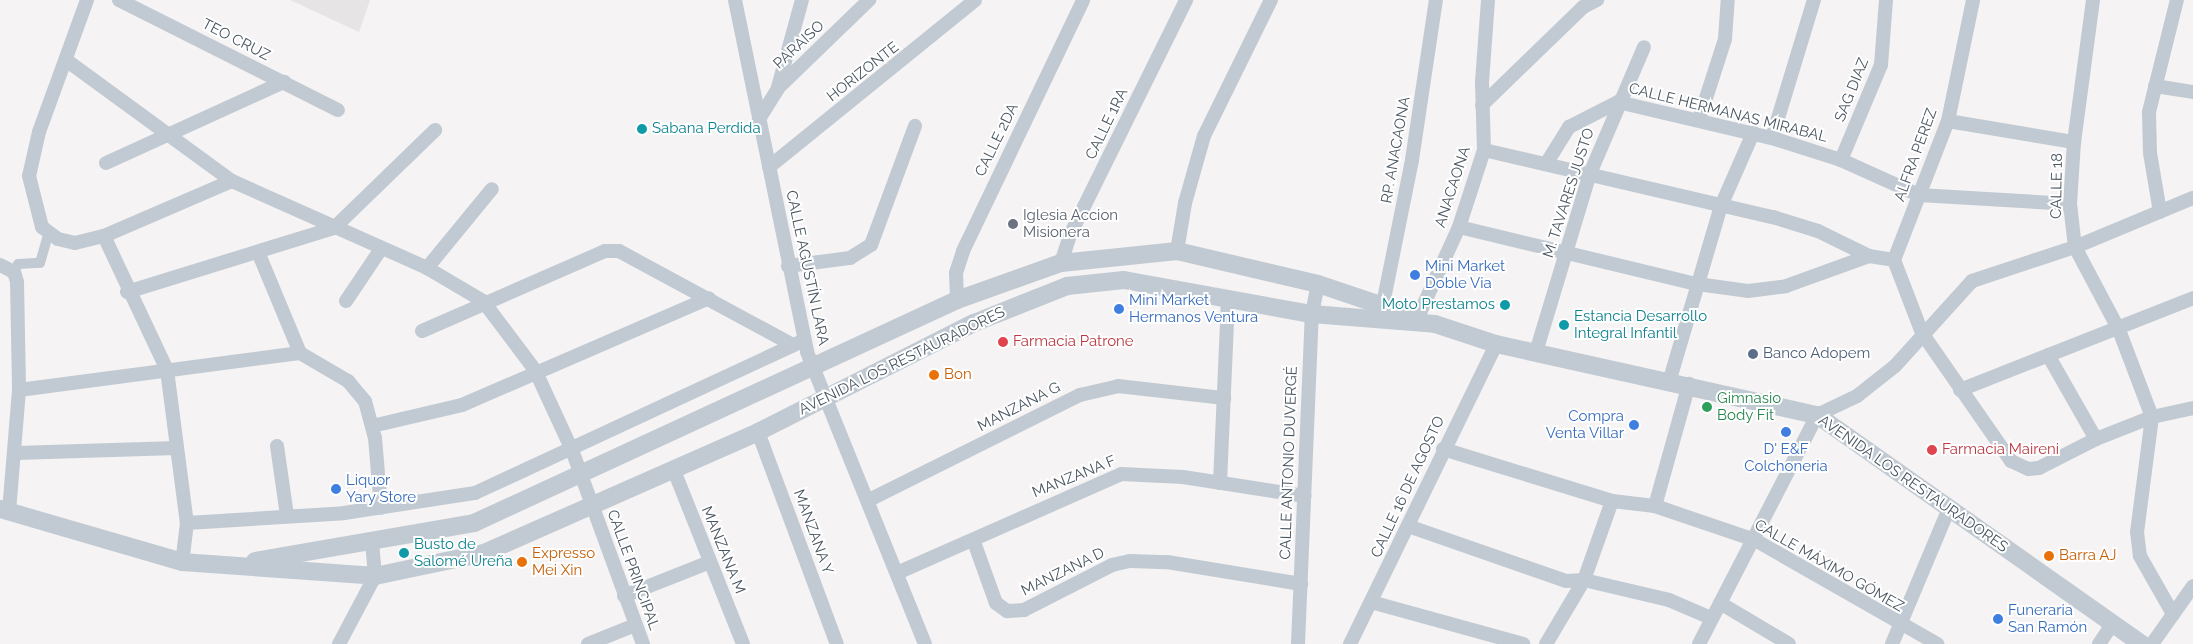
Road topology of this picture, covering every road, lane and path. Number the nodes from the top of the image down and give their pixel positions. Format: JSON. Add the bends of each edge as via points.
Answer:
{"nodes":[{"id":1,"x":87,"y":0,"type":"edge"},
{"id":2,"x":118,"y":0,"type":"edge"},
{"id":3,"x":735,"y":0,"type":"edge"},
{"id":4,"x":802,"y":0,"type":"edge"},
{"id":5,"x":869,"y":0,"type":"edge"},
{"id":6,"x":975,"y":0,"type":"edge"},
{"id":7,"x":1083,"y":0,"type":"edge"},
{"id":8,"x":1186,"y":0,"type":"edge"},
{"id":9,"x":1271,"y":0,"type":"edge"},
{"id":10,"x":1436,"y":0,"type":"edge"},
{"id":11,"x":1488,"y":0,"type":"edge"},
{"id":12,"x":1598,"y":0,"type":"edge"},
{"id":13,"x":1728,"y":0,"type":"edge"},
{"id":14,"x":1814,"y":0,"type":"edge"},
{"id":15,"x":1886,"y":0,"type":"edge"},
{"id":16,"x":1973,"y":0,"type":"edge"},
{"id":17,"x":2077,"y":0,"type":"edge"},
{"id":18,"x":2177,"y":0,"type":"edge"},
{"id":19,"x":2092,"y":3,"type":"edge"},
{"id":20,"x":1580,"y":4,"type":"edge"},
{"id":21,"x":1644,"y":47,"type":"dead end"},
{"id":22,"x":66,"y":60,"type":"junction"},
{"id":23,"x":284,"y":82,"type":"junction"},
{"id":24,"x":2155,"y":86,"type":"junction"},
{"id":25,"x":778,"y":88,"type":"junction"},
{"id":26,"x":2193,"y":92,"type":"edge"},
{"id":27,"x":1618,"y":102,"type":"junction"},
{"id":28,"x":1482,"y":105,"type":"junction"},
{"id":29,"x":338,"y":110,"type":"dead end"},
{"id":30,"x":759,"y":119,"type":"junction"},
{"id":31,"x":1699,"y":120,"type":"junction"},
{"id":32,"x":1948,"y":122,"type":"junction"},
{"id":33,"x":915,"y":126,"type":"dead end"},
{"id":34,"x":435,"y":130,"type":"dead end"},
{"id":35,"x":1753,"y":133,"type":"junction"},
{"id":36,"x":168,"y":134,"type":"junction"},
{"id":37,"x":1772,"y":138,"type":"junction"},
{"id":38,"x":2074,"y":142,"type":"junction"},
{"id":39,"x":1484,"y":150,"type":"junction"},
{"id":40,"x":1841,"y":160,"type":"junction"},
{"id":41,"x":106,"y":163,"type":"dead end"},
{"id":42,"x":1546,"y":164,"type":"junction"},
{"id":43,"x":769,"y":167,"type":"junction"},
{"id":44,"x":1588,"y":176,"type":"junction"},
{"id":45,"x":232,"y":181,"type":"junction"},
{"id":46,"x":492,"y":189,"type":"dead end"},
{"id":47,"x":1919,"y":195,"type":"junction"},
{"id":48,"x":2193,"y":198,"type":"edge"},
{"id":49,"x":2070,"y":204,"type":"junction"},
{"id":50,"x":1721,"y":206,"type":"junction"},
{"id":51,"x":2160,"y":212,"type":"junction"},
{"id":52,"x":1459,"y":227,"type":"junction"},
{"id":53,"x":334,"y":228,"type":"junction"},
{"id":54,"x":48,"y":235,"type":"junction"},
{"id":55,"x":104,"y":236,"type":"junction"},
{"id":56,"x":2075,"y":246,"type":"junction"},
{"id":57,"x":381,"y":249,"type":"junction"},
{"id":58,"x":1177,"y":251,"type":"junction"},
{"id":59,"x":1567,"y":251,"type":"junction"},
{"id":60,"x":258,"y":252,"type":"junction"},
{"id":61,"x":1869,"y":256,"type":"junction"},
{"id":62,"x":1894,"y":260,"type":"junction"},
{"id":63,"x":1061,"y":263,"type":"junction"},
{"id":64,"x":0,"y":265,"type":"edge"},
{"id":65,"x":788,"y":266,"type":"junction"},
{"id":66,"x":427,"y":268,"type":"junction"},
{"id":67,"x":14,"y":272,"type":"junction"},
{"id":68,"x":1318,"y":284,"type":"junction"},
{"id":69,"x":1697,"y":284,"type":"junction"},
{"id":70,"x":127,"y":292,"type":"junction"},
{"id":71,"x":709,"y":298,"type":"junction"},
{"id":72,"x":1228,"y":298,"type":"junction"},
{"id":73,"x":2193,"y":298,"type":"edge"},
{"id":74,"x":957,"y":300,"type":"junction"},
{"id":75,"x":346,"y":301,"type":"dead end"},
{"id":76,"x":483,"y":301,"type":"junction"},
{"id":77,"x":1383,"y":304,"type":"junction"},
{"id":78,"x":1312,"y":314,"type":"junction"},
{"id":79,"x":1418,"y":317,"type":"junction"},
{"id":80,"x":1435,"y":324,"type":"junction"},
{"id":81,"x":2119,"y":330,"type":"junction"},
{"id":82,"x":422,"y":331,"type":"dead end"},
{"id":83,"x":1922,"y":333,"type":"junction"},
{"id":84,"x":798,"y":343,"type":"junction"},
{"id":85,"x":1496,"y":344,"type":"junction"},
{"id":86,"x":1536,"y":352,"type":"junction"},
{"id":87,"x":300,"y":353,"type":"junction"},
{"id":88,"x":2048,"y":355,"type":"junction"},
{"id":89,"x":814,"y":367,"type":"junction"},
{"id":90,"x":167,"y":370,"type":"junction"},
{"id":91,"x":535,"y":370,"type":"junction"},
{"id":92,"x":1670,"y":380,"type":"junction"},
{"id":93,"x":1689,"y":384,"type":"junction"},
{"id":94,"x":18,"y":390,"type":"junction"},
{"id":95,"x":1960,"y":390,"type":"junction"},
{"id":96,"x":826,"y":397,"type":"junction"},
{"id":97,"x":1224,"y":398,"type":"junction"},
{"id":98,"x":2193,"y":408,"type":"edge"},
{"id":99,"x":1817,"y":414,"type":"junction"},
{"id":100,"x":2152,"y":417,"type":"junction"},
{"id":101,"x":372,"y":426,"type":"junction"},
{"id":102,"x":758,"y":432,"type":"junction"},
{"id":103,"x":2096,"y":439,"type":"junction"},
{"id":104,"x":278,"y":446,"type":"dead end"},
{"id":105,"x":177,"y":448,"type":"junction"},
{"id":106,"x":1443,"y":449,"type":"junction"},
{"id":107,"x":572,"y":450,"type":"junction"},
{"id":108,"x":16,"y":453,"type":"junction"},
{"id":109,"x":673,"y":468,"type":"junction"},
{"id":110,"x":581,"y":474,"type":"junction"},
{"id":111,"x":1220,"y":483,"type":"junction"},
{"id":112,"x":1305,"y":496,"type":"junction"},
{"id":113,"x":869,"y":500,"type":"junction"},
{"id":114,"x":1612,"y":501,"type":"junction"},
{"id":115,"x":593,"y":506,"type":"junction"},
{"id":116,"x":1656,"y":506,"type":"junction"},
{"id":117,"x":382,"y":508,"type":"junction"},
{"id":118,"x":5,"y":510,"type":"edge"},
{"id":119,"x":1948,"y":511,"type":"junction"},
{"id":120,"x":287,"y":515,"type":"junction"},
{"id":121,"x":187,"y":523,"type":"junction"},
{"id":122,"x":1408,"y":526,"type":"junction"},
{"id":123,"x":372,"y":540,"type":"junction"},
{"id":124,"x":1755,"y":540,"type":"junction"},
{"id":125,"x":974,"y":542,"type":"junction"},
{"id":126,"x":182,"y":562,"type":"junction"},
{"id":127,"x":710,"y":562,"type":"junction"},
{"id":128,"x":235,"y":566,"type":"junction"},
{"id":129,"x":897,"y":573,"type":"junction"},
{"id":130,"x":375,"y":576,"type":"junction"},
{"id":131,"x":1584,"y":580,"type":"junction"},
{"id":132,"x":1300,"y":584,"type":"junction"},
{"id":133,"x":2193,"y":586,"type":"edge"},
{"id":134,"x":624,"y":596,"type":"junction"},
{"id":135,"x":1371,"y":602,"type":"junction"},
{"id":136,"x":1720,"y":603,"type":"junction"},
{"id":137,"x":2174,"y":614,"type":"junction"},
{"id":138,"x":1711,"y":618,"type":"junction"},
{"id":139,"x":2113,"y":623,"type":"junction"},
{"id":140,"x":635,"y":625,"type":"junction"},
{"id":141,"x":1901,"y":625,"type":"junction"},
{"id":142,"x":340,"y":644,"type":"edge"},
{"id":143,"x":588,"y":644,"type":"edge"},
{"id":144,"x":643,"y":644,"type":"edge"},
{"id":145,"x":743,"y":644,"type":"edge"},
{"id":146,"x":837,"y":644,"type":"edge"},
{"id":147,"x":925,"y":644,"type":"edge"},
{"id":148,"x":1298,"y":644,"type":"edge"},
{"id":149,"x":1350,"y":644,"type":"edge"},
{"id":150,"x":1523,"y":644,"type":"edge"},
{"id":151,"x":1546,"y":644,"type":"edge"},
{"id":152,"x":1699,"y":644,"type":"edge"},
{"id":153,"x":1788,"y":644,"type":"edge"},
{"id":154,"x":1892,"y":644,"type":"edge"},
{"id":155,"x":1937,"y":644,"type":"edge"},
{"id":156,"x":2099,"y":644,"type":"edge"},
{"id":157,"x":2142,"y":644,"type":"edge"},
{"id":158,"x":2152,"y":644,"type":"edge"}],
"edges":[{"from":1,"to":22,"type":"street"},
{"from":2,"to":23,"type":"street","name":"TEO CRUZ"},
{"from":3,"to":30,"type":"street","name":"CALLE AGUSTÍN LARA"},
{"from":4,"to":25,"type":"street"},
{"from":5,"to":25,"type":"street","name":"PARAISO"},
{"from":6,"to":43,"type":"street","name":"HORIZONTE"},
{"from":7,"to":74,"type":"street","name":"CALLE 2DA","via":[[963,252],[956,273]]},
{"from":8,"to":63,"type":"street","name":"CALLE 1RA","via":[[1071,232]]},
{"from":9,"to":58,"type":"street","via":[[1204,136],[1185,203]]},
{"from":10,"to":77,"type":"street","name":"RP. ANACAONA","via":[[1412,160]]},
{"from":11,"to":28,"type":"street","name":"ANACAONA"},
{"from":12,"to":20,"type":"street"},
{"from":13,"to":31,"type":"street","via":[[1725,39]]},
{"from":14,"to":37,"type":"street"},
{"from":15,"to":40,"type":"street","name":"SAG DIAZ","via":[[1881,65]]},
{"from":16,"to":32,"type":"street","name":"ALFRA PEREZ"},
{"from":17,"to":19,"type":"street"},
{"from":18,"to":24,"type":"street"},
{"from":19,"to":38,"type":"street","name":"CALLE 18"},
{"from":20,"to":28,"type":"street"},
{"from":21,"to":27,"type":"street","name":"M. TAVARES JUSTO"},
{"from":22,"to":36,"type":"street"},
{"from":22,"to":54,"type":"street","via":[[39,132],[29,176],[34,206]]},
{"from":23,"to":29,"type":"street","name":"TEO CRUZ"},
{"from":23,"to":36,"type":"street"},
{"from":24,"to":26,"type":"street"},
{"from":24,"to":51,"type":"street","via":[[2150,153]]},
{"from":25,"to":30,"type":"street","name":"PARAISO"},
{"from":27,"to":31,"type":"street","name":"CALLE HERMANAS MIRABAL"},
{"from":27,"to":42,"type":"street","name":"CALLE HERMANAS MIRABAL","via":[[1569,127]]},
{"from":27,"to":44,"type":"street","name":"M. TAVARES JUSTO"},
{"from":28,"to":39,"type":"street","name":"ANACAONA"},
{"from":30,"to":43,"type":"street","name":"CALLE AGUSTÍN LARA"},
{"from":31,"to":35,"type":"street","name":"CALLE HERMANAS MIRABAL"},
{"from":32,"to":38,"type":"street"},
{"from":32,"to":47,"type":"street","name":"ALFRA PEREZ"},
{"from":33,"to":65,"type":"street","via":[[871,245],[850,258]]},
{"from":34,"to":53,"type":"street"},
{"from":35,"to":37,"type":"street","name":"CALLE HERMANAS MIRABAL"},
{"from":35,"to":50,"type":"street"},
{"from":36,"to":41,"type":"street"},
{"from":36,"to":45,"type":"street"},
{"from":37,"to":40,"type":"street","name":"CALLE HERMANAS MIRABAL"},
{"from":38,"to":49,"type":"street","name":"CALLE 18"},
{"from":39,"to":42,"type":"street"},
{"from":39,"to":52,"type":"street","name":"ANACAONA"},
{"from":40,"to":47,"type":"street","name":"CALLE HERMANAS MIRABAL"},
{"from":42,"to":44,"type":"street"},
{"from":43,"to":65,"type":"street","name":"CALLE AGUSTÍN LARA"},
{"from":44,"to":50,"type":"street"},
{"from":44,"to":59,"type":"street","name":"M. TAVARES JUSTO"},
{"from":45,"to":53,"type":"street"},
{"from":45,"to":55,"type":"street"},
{"from":46,"to":66,"type":"street"},
{"from":47,"to":49,"type":"street","name":"CALLE HERMANAS MIRABAL"},
{"from":47,"to":62,"type":"street","name":"ALFRA PEREZ"},
{"from":48,"to":51,"type":"street"},
{"from":49,"to":56,"type":"street","name":"CALLE 18"},
{"from":50,"to":61,"type":"street","via":[[1818,231]]},
{"from":50,"to":69,"type":"street"},
{"from":51,"to":56,"type":"street"},
{"from":52,"to":59,"type":"street"},
{"from":52,"to":79,"type":"street","name":"ANACAONA"},
{"from":53,"to":57,"type":"street"},
{"from":53,"to":60,"type":"street"},
{"from":54,"to":55,"type":"street","via":[[75,243]]},
{"from":54,"to":67,"type":"street","via":[[40,263],[18,264]]},
{"from":55,"to":70,"type":"street"},
{"from":56,"to":81,"type":"street","name":"CALLE 18"},
{"from":56,"to":83,"type":"street","via":[[1972,281]]},
{"from":57,"to":66,"type":"street"},
{"from":57,"to":75,"type":"street"},
{"from":58,"to":63,"type":"street"},
{"from":58,"to":68,"type":"street"},
{"from":59,"to":69,"type":"street"},
{"from":59,"to":86,"type":"street","name":"M. TAVARES JUSTO"},
{"from":60,"to":70,"type":"street"},
{"from":60,"to":87,"type":"street"},
{"from":61,"to":62,"type":"street"},
{"from":61,"to":69,"type":"street","via":[[1765,290]]},
{"from":62,"to":83,"type":"street"},
{"from":63,"to":74,"type":"street"},
{"from":64,"to":67,"type":"street"},
{"from":65,"to":84,"type":"street","name":"CALLE AGUSTÍN LARA"},
{"from":66,"to":76,"type":"street"},
{"from":67,"to":94,"type":"street"},
{"from":68,"to":77,"type":"street"},
{"from":68,"to":78,"type":"street","name":"CALLE ANTONIO DUVERGÉ"},
{"from":69,"to":92,"type":"street"},
{"from":70,"to":90,"type":"street"},
{"from":71,"to":76,"type":"street","via":[[618,250],[605,251]]},
{"from":71,"to":84,"type":"street"},
{"from":71,"to":91,"type":"street"},
{"from":72,"to":78,"type":"street","name":"AVENIDA LOS RESTAURADORES"},
{"from":72,"to":96,"type":"street","name":"AVENIDA LOS RESTAURADORES","via":[[1124,280],[1067,286],[974,323]]},
{"from":72,"to":97,"type":"street"},
{"from":73,"to":81,"type":"street"},
{"from":74,"to":89,"type":"street"},
{"from":76,"to":82,"type":"street"},
{"from":76,"to":91,"type":"street","name":"CALLE PRINCIPAL"},
{"from":77,"to":79,"type":"street"},
{"from":78,"to":80,"type":"street","name":"AVENIDA LOS RESTAURADORES"},
{"from":78,"to":112,"type":"street","name":"CALLE ANTONIO DUVERGÉ"},
{"from":79,"to":80,"type":"street"},
{"from":80,"to":85,"type":"street","name":"AVENIDA LOS RESTAURADORES"},
{"from":81,"to":88,"type":"street"},
{"from":81,"to":100,"type":"street","name":"CALLE 18"},
{"from":83,"to":95,"type":"street"},
{"from":83,"to":99,"type":"street","via":[[1895,366],[1864,390]]},
{"from":84,"to":89,"type":"street","name":"CALLE AGUSTÍN LARA"},
{"from":84,"to":107,"type":"street"},
{"from":85,"to":86,"type":"street","name":"AVENIDA LOS RESTAURADORES"},
{"from":85,"to":106,"type":"street","name":"CALLE 16 DE AGOSTO"},
{"from":86,"to":92,"type":"street","name":"AVENIDA LOS RESTAURADORES"},
{"from":87,"to":90,"type":"street"},
{"from":87,"to":101,"type":"street","via":[[348,381],[365,401]]},
{"from":88,"to":95,"type":"street"},
{"from":88,"to":103,"type":"street"},
{"from":89,"to":96,"type":"street","name":"CALLE AGUSTÍN LARA"},
{"from":89,"to":110,"type":"street"},
{"from":90,"to":94,"type":"street"},
{"from":90,"to":105,"type":"street"},
{"from":91,"to":101,"type":"street","via":[[462,405]]},
{"from":91,"to":107,"type":"street","name":"CALLE PRINCIPAL"},
{"from":92,"to":93,"type":"street","name":"AVENIDA LOS RESTAURADORES"},
{"from":93,"to":99,"type":"street","name":"AVENIDA LOS RESTAURADORES"},
{"from":93,"to":116,"type":"street"},
{"from":94,"to":108,"type":"street"},
{"from":95,"to":103,"type":"street","via":[[2019,466],[2039,468]]},
{"from":96,"to":102,"type":"street","name":"AVENIDA LOS RESTAURADORES"},
{"from":96,"to":113,"type":"street","name":"CALLE AGUSTÍN LARA"},
{"from":97,"to":111,"type":"street"},
{"from":97,"to":113,"type":"street","name":"MANZANA G","via":[[1118,386],[1080,395]]},
{"from":98,"to":100,"type":"street"},
{"from":99,"to":119,"type":"street","name":"AVENIDA LOS RESTAURADORES"},
{"from":99,"to":124,"type":"street"},
{"from":100,"to":103,"type":"street"},
{"from":100,"to":137,"type":"street","via":[[2137,532],[2140,556]]},
{"from":101,"to":117,"type":"street"},
{"from":102,"to":109,"type":"street","name":"AVENIDA LOS RESTAURADORES"},
{"from":102,"to":146,"type":"street","name":"MANZANA Y"},
{"from":104,"to":120,"type":"street"},
{"from":105,"to":108,"type":"street"},
{"from":105,"to":121,"type":"street"},
{"from":106,"to":114,"type":"street","name":"CALLE MÁXIMO GÓMEZ"},
{"from":106,"to":122,"type":"street","name":"CALLE 16 DE AGOSTO"},
{"from":107,"to":110,"type":"street","name":"CALLE PRINCIPAL"},
{"from":107,"to":117,"type":"street","via":[[498,486]]},
{"from":108,"to":118,"type":"street"},
{"from":109,"to":115,"type":"street","name":"AVENIDA LOS RESTAURADORES"},
{"from":109,"to":127,"type":"street","name":"MANZANA M"},
{"from":110,"to":115,"type":"street","name":"CALLE PRINCIPAL"},
{"from":110,"to":123,"type":"street","via":[[474,523]]},
{"from":111,"to":112,"type":"street","name":"MANZANA F"},
{"from":111,"to":125,"type":"street","name":"MANZANA F","via":[[1121,474],[1028,513]]},
{"from":112,"to":132,"type":"street","name":"CALLE ANTONIO DUVERGÉ"},
{"from":113,"to":129,"type":"street","name":"CALLE AGUSTÍN LARA"},
{"from":114,"to":116,"type":"street","name":"CALLE MÁXIMO GÓMEZ"},
{"from":114,"to":131,"type":"street"},
{"from":115,"to":130,"type":"street","name":"AVENIDA LOS RESTAURADORES","via":[[484,553]]},
{"from":115,"to":134,"type":"street","name":"CALLE PRINCIPAL"},
{"from":116,"to":124,"type":"street","name":"CALLE MÁXIMO GÓMEZ"},
{"from":117,"to":120,"type":"street"},
{"from":118,"to":126,"type":"street","name":"AVENIDA LOS RESTAURADORES"},
{"from":119,"to":139,"type":"street","name":"AVENIDA LOS RESTAURADORES"},
{"from":119,"to":141,"type":"street"},
{"from":120,"to":121,"type":"street"},
{"from":121,"to":126,"type":"street"},
{"from":122,"to":131,"type":"street","via":[[1566,581]]},
{"from":122,"to":135,"type":"street","name":"CALLE 16 DE AGOSTO"},
{"from":123,"to":128,"type":"street"},
{"from":123,"to":130,"type":"street"},
{"from":124,"to":136,"type":"street"},
{"from":124,"to":141,"type":"street","name":"CALLE MÁXIMO GÓMEZ"},
{"from":125,"to":129,"type":"street","name":"MANZANA F"},
{"from":125,"to":132,"type":"street","name":"MANZANA D","via":[[996,603],[1007,612],[1024,610],[1112,565],[1130,561],[1167,562]]},
{"from":126,"to":128,"type":"street","name":"AVENIDA LOS RESTAURADORES"},
{"from":127,"to":134,"type":"street"},
{"from":127,"to":145,"type":"street","name":"MANZANA M"},
{"from":128,"to":130,"type":"street","name":"AVENIDA LOS RESTAURADORES"},
{"from":129,"to":147,"type":"street","name":"CALLE AGUSTÍN LARA"},
{"from":130,"to":142,"type":"street"},
{"from":131,"to":138,"type":"street","via":[[1669,600]]},
{"from":131,"to":151,"type":"street"},
{"from":132,"to":148,"type":"street","name":"CALLE ANTONIO DUVERGÉ"},
{"from":133,"to":137,"type":"street"},
{"from":134,"to":140,"type":"street","name":"CALLE PRINCIPAL"},
{"from":135,"to":149,"type":"street","name":"CALLE 16 DE AGOSTO"},
{"from":135,"to":150,"type":"street"},
{"from":136,"to":138,"type":"street"},
{"from":136,"to":153,"type":"street"},
{"from":137,"to":158,"type":"street"},
{"from":138,"to":152,"type":"street"},
{"from":139,"to":156,"type":"street"},
{"from":139,"to":157,"type":"street","name":"AVENIDA LOS RESTAURADORES"},
{"from":140,"to":143,"type":"street"},
{"from":140,"to":144,"type":"street","name":"CALLE PRINCIPAL"},
{"from":141,"to":154,"type":"street"},
{"from":141,"to":155,"type":"street","name":"CALLE MÁXIMO GÓMEZ"}]}
